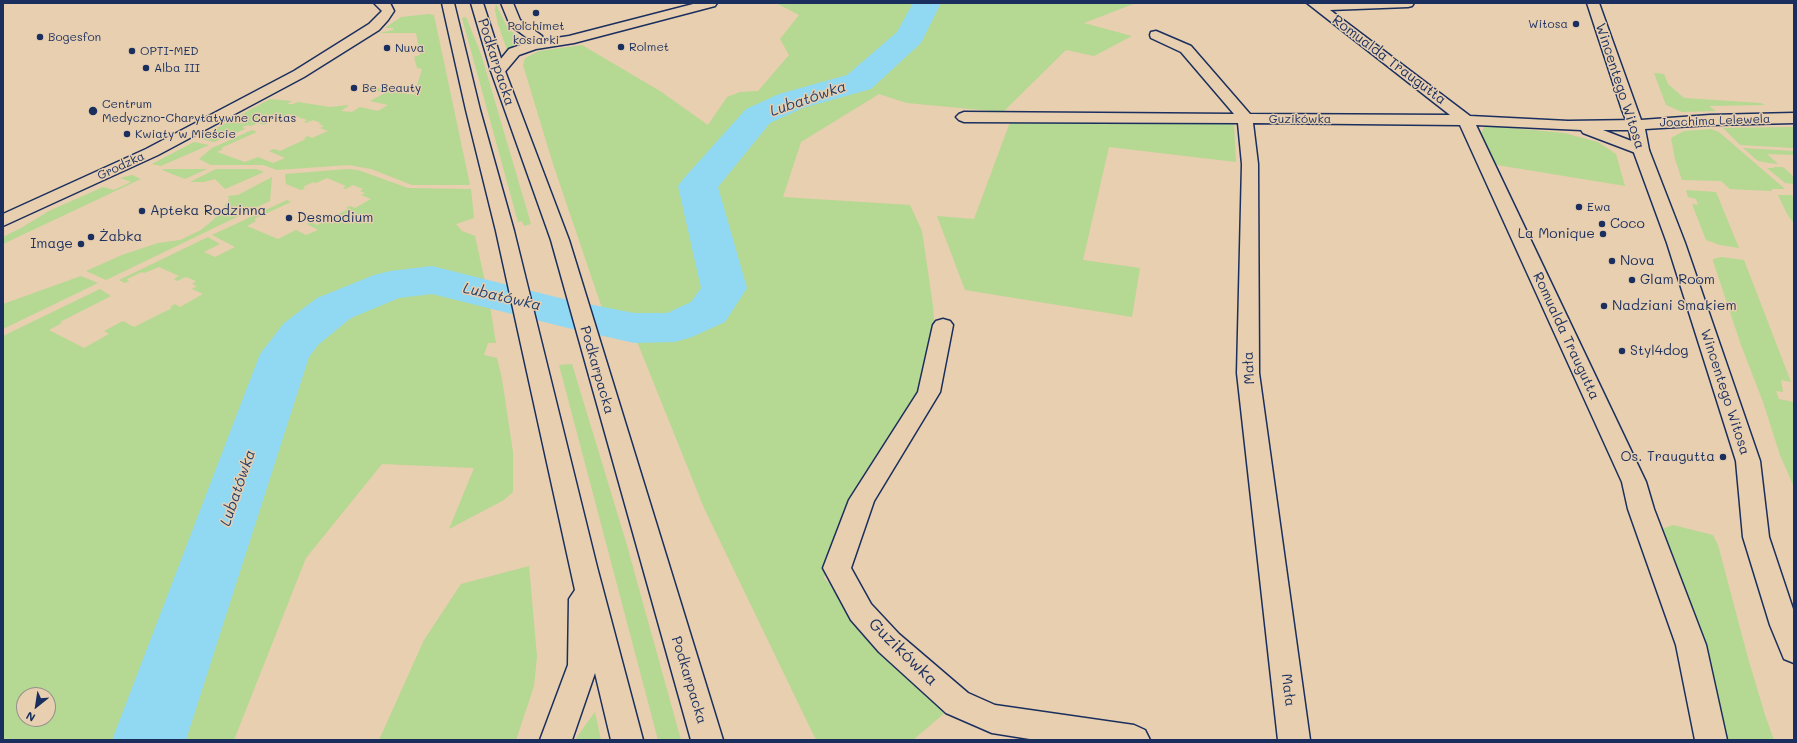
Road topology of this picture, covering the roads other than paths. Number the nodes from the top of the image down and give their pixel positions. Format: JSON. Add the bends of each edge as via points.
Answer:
{"nodes":[{"id":1,"x":380,"y":3,"type":"edge"},
{"id":2,"x":448,"y":3,"type":"edge"},
{"id":3,"x":477,"y":3,"type":"edge"},
{"id":4,"x":507,"y":3,"type":"edge"},
{"id":5,"x":711,"y":3,"type":"edge"},
{"id":6,"x":1408,"y":3,"type":"edge"},
{"id":7,"x":1594,"y":3,"type":"edge"},
{"id":8,"x":1316,"y":5,"type":"edge"},
{"id":9,"x":1156,"y":35,"type":"dead end"},
{"id":10,"x":534,"y":45,"type":"junction"},
{"id":11,"x":498,"y":71,"type":"junction"},
{"id":12,"x":964,"y":117,"type":"dead end"},
{"id":13,"x":1245,"y":118,"type":"junction"},
{"id":14,"x":1794,"y":118,"type":"edge"},
{"id":15,"x":1466,"y":120,"type":"junction"},
{"id":16,"x":1636,"y":125,"type":"junction"},
{"id":17,"x":1568,"y":126,"type":"junction"},
{"id":18,"x":1641,"y":150,"type":"junction"},
{"id":19,"x":3,"y":221,"type":"edge"},
{"id":20,"x":943,"y":325,"type":"dead end"},
{"id":21,"x":583,"y":567,"type":"junction"},
{"id":22,"x":1794,"y":650,"type":"edge"},
{"id":23,"x":556,"y":740,"type":"edge"},
{"id":24,"x":627,"y":740,"type":"edge"},
{"id":25,"x":707,"y":740,"type":"edge"},
{"id":26,"x":1134,"y":740,"type":"edge"},
{"id":27,"x":1294,"y":740,"type":"edge"},
{"id":28,"x":1711,"y":740,"type":"edge"}],
"edges":[{"from":1,"to":19,"type":"street","name":"Grodzka","via":[[386,6],[388,11],[379,22],[300,74],[152,152]]},
{"from":2,"to":21,"type":"street","name":"Podkarpacka","via":[[472,110],[534,350]]},
{"from":3,"to":11,"type":"street","name":"Podkarpacka"},
{"from":4,"to":10,"type":"street","name":"Podkarpacka","via":[[514,22],[537,39]]},
{"from":5,"to":10,"type":"street","via":[[569,40]]},
{"from":6,"to":8,"type":"street"},
{"from":7,"to":16,"type":"street","name":"Wincentego Witosa"},
{"from":8,"to":15,"type":"street","name":"Romualda Traugutta"},
{"from":9,"to":13,"type":"street","via":[[1186,49]]},
{"from":10,"to":11,"type":"street","via":[[514,52]]},
{"from":11,"to":25,"type":"street","name":"Podkarpacka","via":[[560,240]]},
{"from":12,"to":13,"type":"street","name":"Guzikówka"},
{"from":13,"to":15,"type":"street","name":"Guzikówka"},
{"from":13,"to":27,"type":"street","name":"Mała","via":[[1250,164],[1248,373]]},
{"from":14,"to":16,"type":"street","name":"Joachima Lelewela"},
{"from":15,"to":17,"type":"street","name":"Guzikówka"},
{"from":15,"to":28,"type":"street","name":"Romualda Traugutta","via":[[1634,482],[1641,509],[1691,645]]},
{"from":16,"to":17,"type":"street","name":"Guzikówka"},
{"from":16,"to":18,"type":"street","name":"Wincentego Witosa"},
{"from":17,"to":18,"type":"street","via":[[1604,135]]},
{"from":18,"to":22,"type":"street","name":"Wincentego Witosa","via":[[1676,243],[1748,461],[1756,536]]},
{"from":20,"to":26,"type":"street","name":"Guzikówka","via":[[929,392],[862,500],[837,568],[861,612],[889,643],[957,703],[992,719]]},
{"from":21,"to":23,"type":"street","via":[[583,665]]},
{"from":21,"to":24,"type":"street","name":"Podkarpacka"}]}
